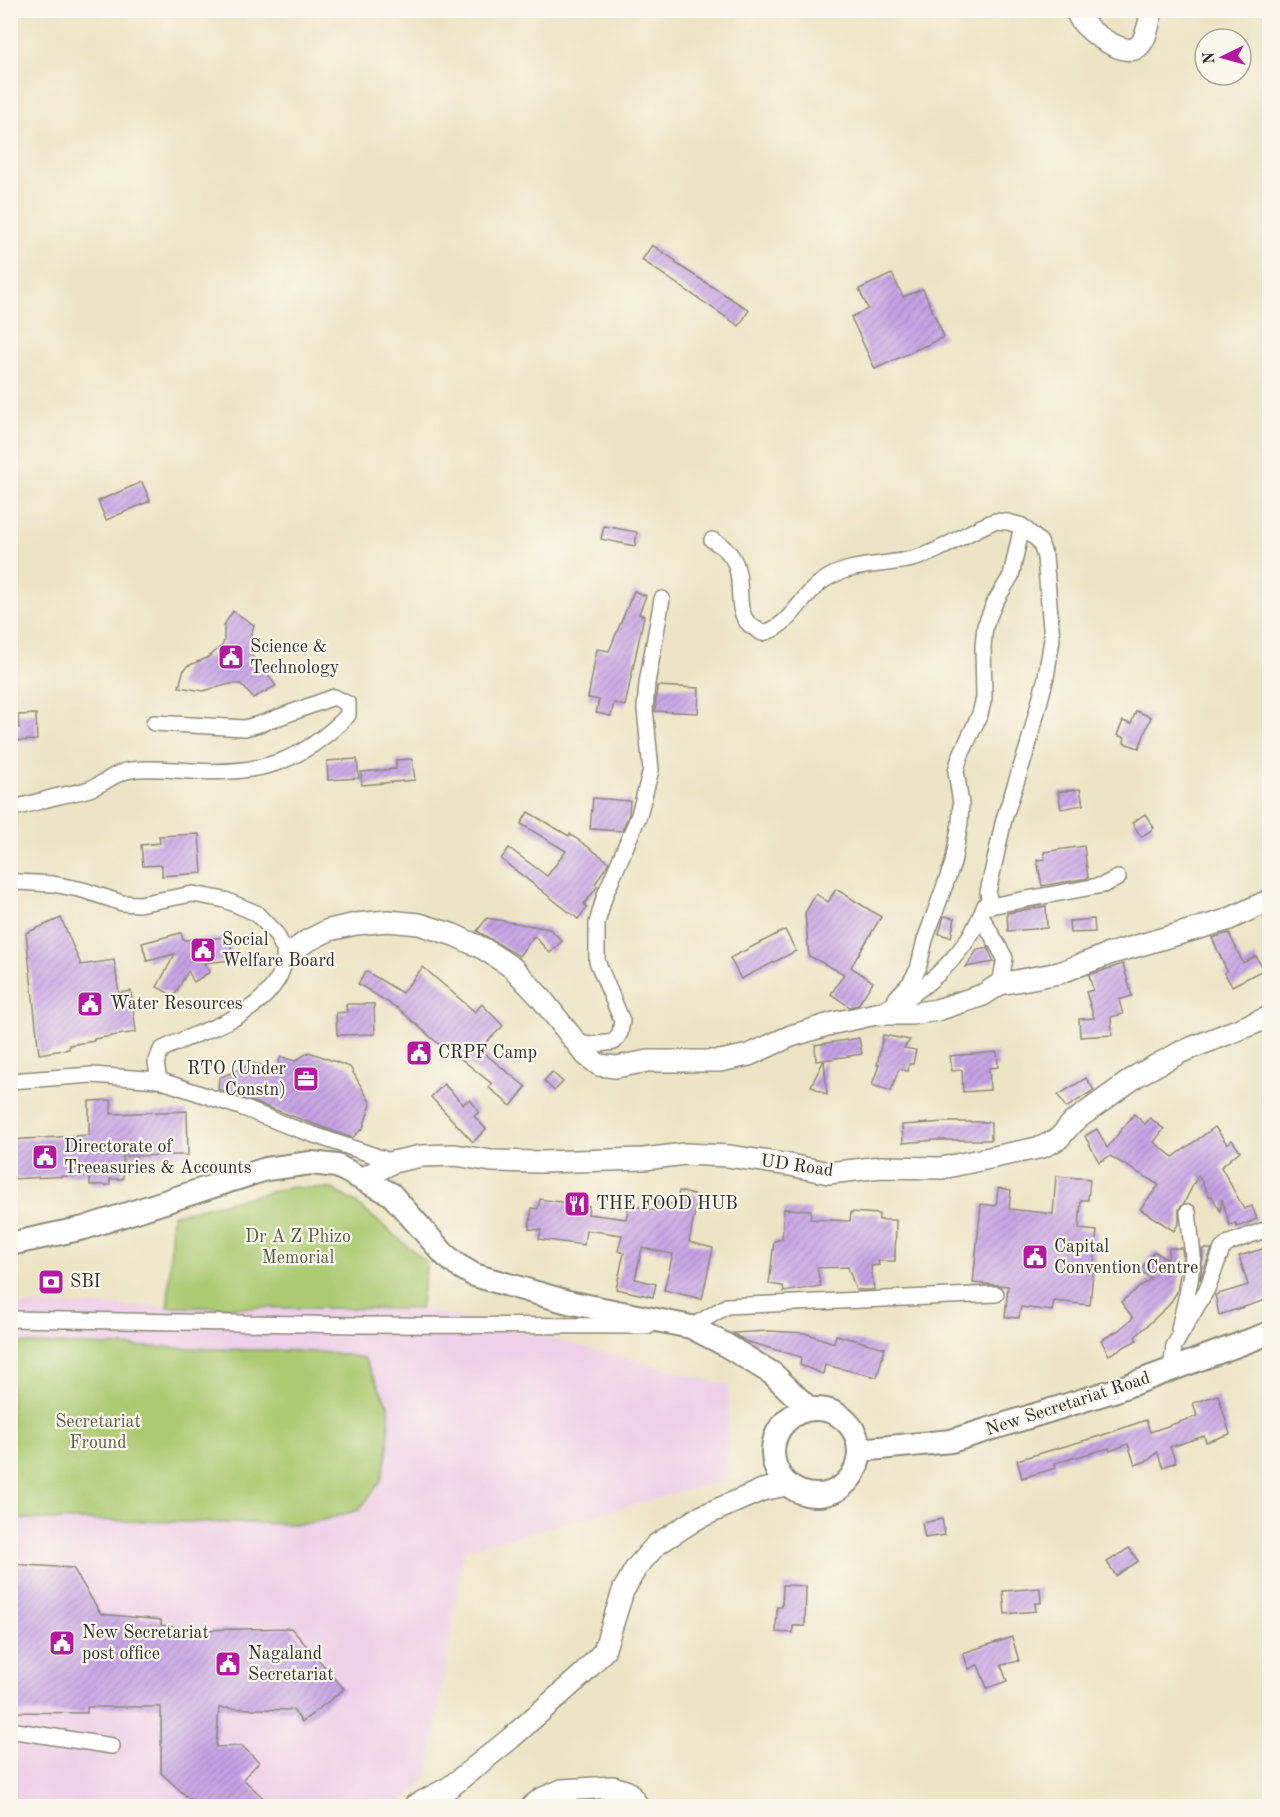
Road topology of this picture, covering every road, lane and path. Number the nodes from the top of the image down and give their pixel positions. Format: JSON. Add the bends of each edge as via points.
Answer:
{"nodes":[{"id":1,"x":1074,"y":10,"type":"edge"},
{"id":2,"x":1152,"y":10,"type":"edge"},
{"id":3,"x":1022,"y":526,"type":"junction"},
{"id":4,"x":712,"y":540,"type":"dead end"},
{"id":5,"x":662,"y":599,"type":"dead end"},
{"id":6,"x":154,"y":723,"type":"dead end"},
{"id":7,"x":10,"y":809,"type":"edge"},
{"id":8,"x":1118,"y":878,"type":"dead end"},
{"id":9,"x":10,"y":884,"type":"edge"},
{"id":10,"x":1269,"y":900,"type":"edge"},
{"id":11,"x":986,"y":911,"type":"junction"},
{"id":12,"x":287,"y":954,"type":"junction"},
{"id":13,"x":1000,"y":984,"type":"junction"},
{"id":14,"x":891,"y":1005,"type":"junction"},
{"id":15,"x":870,"y":1016,"type":"junction"},
{"id":16,"x":1269,"y":1017,"type":"edge"},
{"id":17,"x":574,"y":1042,"type":"junction"},
{"id":18,"x":159,"y":1080,"type":"junction"},
{"id":19,"x":10,"y":1081,"type":"edge"},
{"id":20,"x":393,"y":1162,"type":"junction"},
{"id":21,"x":362,"y":1179,"type":"junction"},
{"id":22,"x":1188,"y":1212,"type":"dead end"},
{"id":23,"x":1269,"y":1228,"type":"edge"},
{"id":24,"x":10,"y":1244,"type":"edge"},
{"id":25,"x":996,"y":1294,"type":"dead end"},
{"id":26,"x":10,"y":1319,"type":"edge"},
{"id":27,"x":691,"y":1327,"type":"junction"},
{"id":28,"x":1269,"y":1333,"type":"edge"},
{"id":29,"x":1174,"y":1346,"type":"junction"},
{"id":30,"x":1171,"y":1370,"type":"junction"},
{"id":31,"x":809,"y":1409,"type":"junction"},
{"id":32,"x":860,"y":1450,"type":"junction"},
{"id":33,"x":786,"y":1485,"type":"junction"},
{"id":34,"x":10,"y":1730,"type":"edge"},
{"id":35,"x":112,"y":1746,"type":"dead end"},
{"id":36,"x":414,"y":1806,"type":"edge"},
{"id":37,"x":532,"y":1806,"type":"edge"},
{"id":38,"x":638,"y":1806,"type":"edge"}],
"edges":[{"from":1,"to":2,"type":"main road","via":[[1086,26],[1117,47],[1131,51],[1144,40]]},
{"from":3,"to":4,"type":"street","via":[[995,521],[914,558],[833,574],[782,623],[762,633],[749,624],[741,611],[734,560]]},
{"from":3,"to":11,"type":"street","via":[[1040,542],[1045,557],[1052,639],[1034,723],[1004,819]]},
{"from":3,"to":14,"type":"street","via":[[1011,576],[985,626],[984,698],[956,771],[961,804],[953,863],[918,969]]},
{"from":5,"to":17,"type":"street","via":[[645,709],[651,770],[639,815],[597,923],[597,961],[622,1021],[620,1033],[614,1042],[591,1046]]},
{"from":6,"to":7,"type":"street","via":[[245,728],[334,697],[348,704],[348,715],[339,724],[276,764],[231,772],[129,770],[95,787]]},
{"from":8,"to":11,"type":"street","via":[[1103,885]]},
{"from":9,"to":12,"type":"street","via":[[53,884],[122,903],[139,904],[193,894],[225,900],[256,913],[276,934]]},
{"from":10,"to":13,"type":"main road","via":[[1227,920],[1108,954],[1059,973]]},
{"from":11,"to":13,"type":"street","via":[[1005,957]]},
{"from":11,"to":14,"type":"street","via":[[959,953],[911,996]]},
{"from":12,"to":17,"type":"main road","via":[[328,930],[388,921],[419,924],[484,948],[513,968]]},
{"from":12,"to":18,"type":"street","via":[[278,977],[253,1008],[228,1023],[161,1050],[156,1064]]},
{"from":13,"to":15,"type":"main road","via":[[983,995],[937,1010]]},
{"from":14,"to":15,"type":"street"},
{"from":15,"to":17,"type":"main road","via":[[834,1023],[749,1055],[720,1061],[648,1061],[607,1067]]},
{"from":16,"to":20,"type":"main road","name":"UD Road","via":[[1181,1052],[1138,1075],[1072,1122],[1053,1142],[942,1168],[881,1167],[829,1173],[728,1156],[685,1154],[541,1162],[492,1161],[456,1155]]},
{"from":18,"to":19,"type":"street","via":[[92,1075]]},
{"from":18,"to":20,"type":"street"},
{"from":20,"to":21,"type":"main road","name":"UD Road"},
{"from":21,"to":24,"type":"main road","via":[[337,1166],[290,1164],[247,1174],[84,1228]]},
{"from":21,"to":27,"type":"main road","via":[[391,1194],[444,1254],[474,1275],[568,1302]]},
{"from":22,"to":29,"type":"street","via":[[1193,1256]]},
{"from":23,"to":29,"type":"street","via":[[1222,1249],[1207,1289]]},
{"from":25,"to":27,"type":"street","via":[[727,1306]]},
{"from":26,"to":27,"type":"street"},
{"from":27,"to":31,"type":"main road","via":[[773,1374]]},
{"from":28,"to":30,"type":"main road","name":"New Secretariat Road"},
{"from":29,"to":30,"type":"street"},
{"from":30,"to":32,"type":"main road","name":"New Secretariat Road","via":[[951,1441]]},
{"from":31,"to":32,"type":"main road","via":[[830,1410],[847,1421]]},
{"from":31,"to":33,"type":"main road","via":[[783,1425],[773,1446],[775,1465]]},
{"from":32,"to":33,"type":"main road","via":[[856,1470],[834,1492],[813,1495]]},
{"from":33,"to":36,"type":"main road","via":[[762,1490],[698,1518],[656,1545],[623,1591],[604,1651],[583,1674],[450,1787]]},
{"from":34,"to":35,"type":"street"},
{"from":37,"to":38,"type":"main road","via":[[562,1790],[613,1787],[628,1792]]}]}
